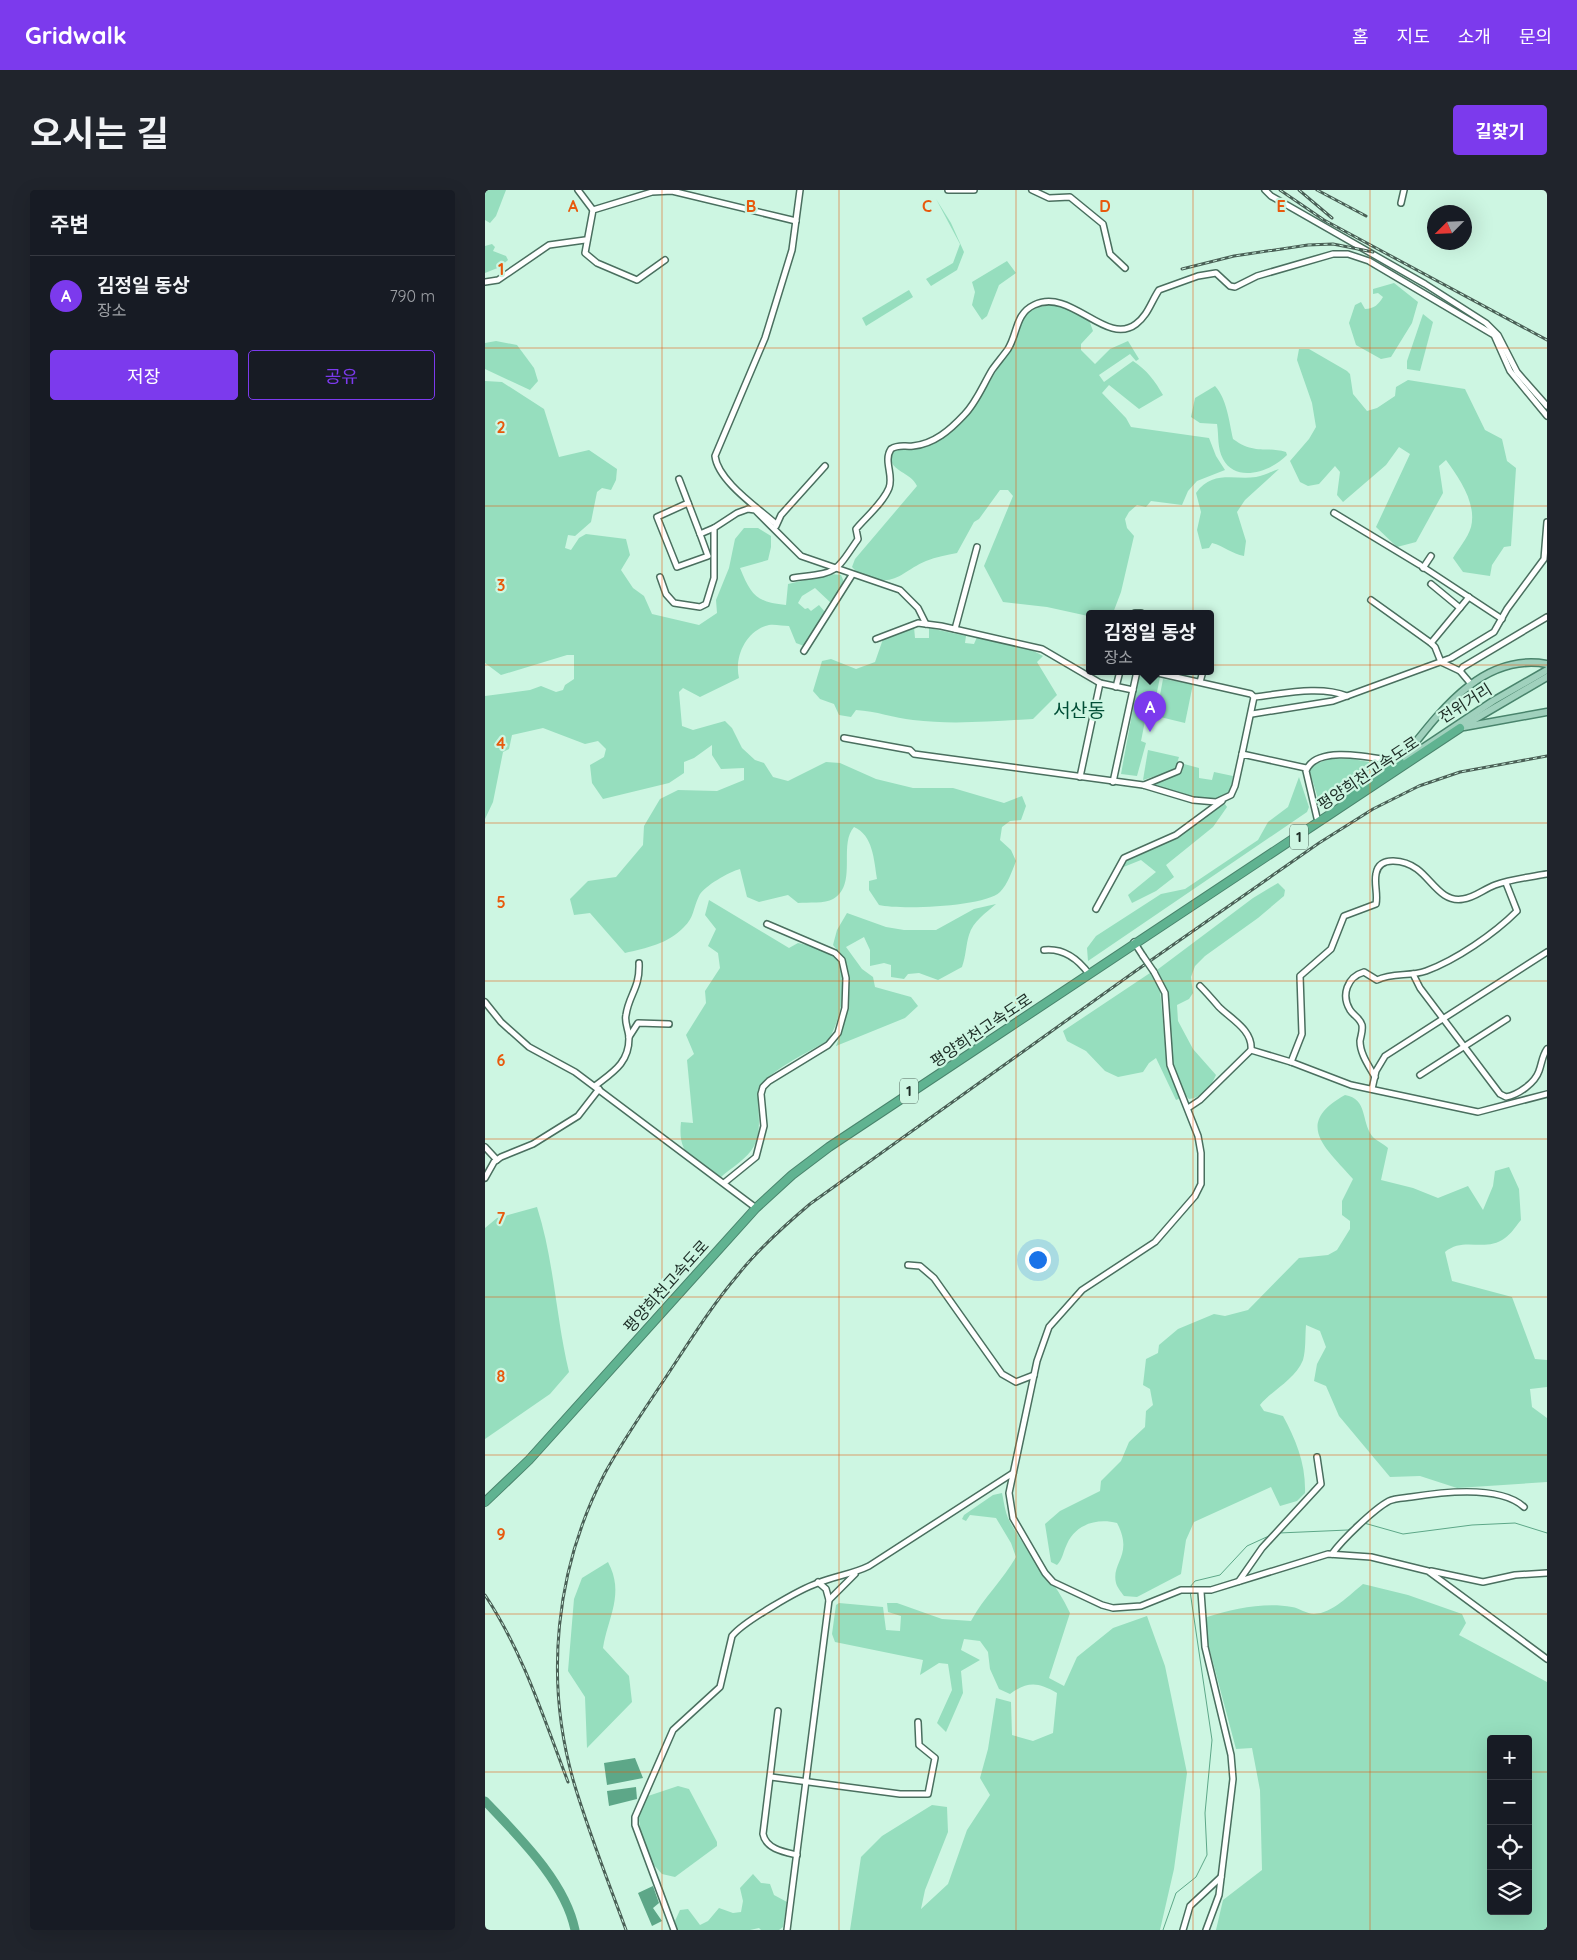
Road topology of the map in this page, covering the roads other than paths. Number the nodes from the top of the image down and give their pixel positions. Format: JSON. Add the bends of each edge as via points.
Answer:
{"nodes":[{"id":1,"x":578,"y":190,"type":"edge"},
{"id":2,"x":801,"y":190,"type":"edge"},
{"id":3,"x":947,"y":190,"type":"edge"},
{"id":4,"x":974,"y":190,"type":"edge"},
{"id":5,"x":1032,"y":190,"type":"edge"},
{"id":6,"x":1265,"y":190,"type":"edge"},
{"id":7,"x":1404,"y":190,"type":"edge"},
{"id":8,"x":1401,"y":203,"type":"dead end"},
{"id":9,"x":593,"y":210,"type":"junction"},
{"id":10,"x":796,"y":221,"type":"junction"},
{"id":11,"x":585,"y":240,"type":"junction"},
{"id":12,"x":665,"y":260,"type":"dead end"},
{"id":13,"x":1125,"y":268,"type":"dead end"},
{"id":14,"x":485,"y":282,"type":"edge"},
{"id":15,"x":1547,"y":406,"type":"edge"},
{"id":16,"x":1547,"y":416,"type":"edge"},
{"id":17,"x":825,"y":466,"type":"dead end"},
{"id":18,"x":679,"y":479,"type":"dead end"},
{"id":19,"x":688,"y":503,"type":"junction"},
{"id":20,"x":1334,"y":514,"type":"dead end"},
{"id":21,"x":1547,"y":522,"type":"edge"},
{"id":22,"x":775,"y":527,"type":"junction"},
{"id":23,"x":714,"y":528,"type":"junction"},
{"id":24,"x":700,"y":534,"type":"junction"},
{"id":25,"x":977,"y":547,"type":"dead end"},
{"id":26,"x":1431,"y":556,"type":"dead end"},
{"id":27,"x":839,"y":568,"type":"junction"},
{"id":28,"x":1423,"y":568,"type":"junction"},
{"id":29,"x":852,"y":575,"type":"junction"},
{"id":30,"x":660,"y":577,"type":"dead end"},
{"id":31,"x":793,"y":578,"type":"dead end"},
{"id":32,"x":1431,"y":584,"type":"dead end"},
{"id":33,"x":1469,"y":597,"type":"junction"},
{"id":34,"x":1371,"y":600,"type":"dead end"},
{"id":35,"x":1459,"y":608,"type":"junction"},
{"id":36,"x":1547,"y":617,"type":"edge"},
{"id":37,"x":1502,"y":619,"type":"junction"},
{"id":38,"x":926,"y":624,"type":"junction"},
{"id":39,"x":955,"y":629,"type":"junction"},
{"id":40,"x":876,"y":639,"type":"dead end"},
{"id":41,"x":1431,"y":643,"type":"junction"},
{"id":42,"x":804,"y":651,"type":"dead end"},
{"id":43,"x":1441,"y":662,"type":"junction"},
{"id":44,"x":1547,"y":664,"type":"edge"},
{"id":45,"x":1459,"y":671,"type":"junction"},
{"id":46,"x":1545,"y":673,"type":"edge"},
{"id":47,"x":1086,"y":675,"type":"edge"},
{"id":48,"x":1086,"y":675,"type":"edge"},
{"id":49,"x":1119,"y":675,"type":"edge"},
{"id":50,"x":1136,"y":675,"type":"edge"},
{"id":51,"x":1168,"y":675,"type":"edge"},
{"id":52,"x":1202,"y":675,"type":"edge"},
{"id":53,"x":1200,"y":682,"type":"junction"},
{"id":54,"x":1100,"y":683,"type":"junction"},
{"id":55,"x":1471,"y":684,"type":"junction"},
{"id":56,"x":1116,"y":686,"type":"junction"},
{"id":57,"x":1133,"y":690,"type":"junction"},
{"id":58,"x":1347,"y":696,"type":"junction"},
{"id":59,"x":1254,"y":697,"type":"junction"},
{"id":60,"x":1547,"y":712,"type":"edge"},
{"id":61,"x":1252,"y":714,"type":"junction"},
{"id":62,"x":1461,"y":728,"type":"junction"},
{"id":63,"x":844,"y":738,"type":"dead end"},
{"id":64,"x":1242,"y":754,"type":"junction"},
{"id":65,"x":1400,"y":762,"type":"junction"},
{"id":66,"x":1180,"y":764,"type":"dead end"},
{"id":67,"x":1306,"y":768,"type":"junction"},
{"id":68,"x":1080,"y":777,"type":"junction"},
{"id":69,"x":1113,"y":782,"type":"junction"},
{"id":70,"x":1143,"y":785,"type":"junction"},
{"id":71,"x":1224,"y":799,"type":"junction"},
{"id":72,"x":1317,"y":818,"type":"junction"},
{"id":73,"x":1547,"y":874,"type":"edge"},
{"id":74,"x":1506,"y":883,"type":"junction"},
{"id":75,"x":1096,"y":909,"type":"dead end"},
{"id":76,"x":767,"y":924,"type":"dead end"},
{"id":77,"x":1135,"y":943,"type":"junction"},
{"id":78,"x":1044,"y":950,"type":"dead end"},
{"id":79,"x":1547,"y":952,"type":"edge"},
{"id":80,"x":639,"y":963,"type":"dead end"},
{"id":81,"x":1089,"y":973,"type":"junction"},
{"id":82,"x":1413,"y":974,"type":"junction"},
{"id":83,"x":1200,"y":986,"type":"dead end"},
{"id":84,"x":485,"y":1002,"type":"edge"},
{"id":85,"x":1444,"y":1018,"type":"junction"},
{"id":86,"x":1507,"y":1018,"type":"dead end"},
{"id":87,"x":669,"y":1024,"type":"dead end"},
{"id":88,"x":629,"y":1038,"type":"junction"},
{"id":89,"x":1465,"y":1045,"type":"junction"},
{"id":90,"x":1547,"y":1049,"type":"edge"},
{"id":91,"x":1251,"y":1050,"type":"junction"},
{"id":92,"x":1291,"y":1062,"type":"junction"},
{"id":93,"x":1420,"y":1075,"type":"dead end"},
{"id":94,"x":1375,"y":1077,"type":"junction"},
{"id":95,"x":597,"y":1087,"type":"junction"},
{"id":96,"x":1372,"y":1089,"type":"junction"},
{"id":97,"x":1547,"y":1094,"type":"edge"},
{"id":98,"x":1189,"y":1108,"type":"junction"},
{"id":99,"x":485,"y":1147,"type":"edge"},
{"id":100,"x":497,"y":1160,"type":"junction"},
{"id":101,"x":485,"y":1178,"type":"edge"},
{"id":102,"x":724,"y":1183,"type":"junction"},
{"id":103,"x":755,"y":1207,"type":"junction"},
{"id":104,"x":908,"y":1265,"type":"dead end"},
{"id":105,"x":1034,"y":1376,"type":"junction"},
{"id":106,"x":1317,"y":1457,"type":"dead end"},
{"id":107,"x":1013,"y":1473,"type":"junction"},
{"id":108,"x":485,"y":1498,"type":"edge"},
{"id":109,"x":485,"y":1502,"type":"edge"},
{"id":110,"x":1524,"y":1507,"type":"dead end"},
{"id":111,"x":1332,"y":1554,"type":"junction"},
{"id":112,"x":1428,"y":1571,"type":"junction"},
{"id":113,"x":857,"y":1572,"type":"junction"},
{"id":114,"x":1547,"y":1573,"type":"edge"},
{"id":115,"x":1239,"y":1581,"type":"junction"},
{"id":116,"x":818,"y":1582,"type":"junction"},
{"id":117,"x":1201,"y":1592,"type":"junction"},
{"id":118,"x":829,"y":1600,"type":"junction"},
{"id":119,"x":1547,"y":1659,"type":"edge"},
{"id":120,"x":778,"y":1711,"type":"dead end"},
{"id":121,"x":918,"y":1722,"type":"dead end"},
{"id":122,"x":771,"y":1777,"type":"junction"},
{"id":123,"x":806,"y":1782,"type":"junction"},
{"id":124,"x":797,"y":1855,"type":"junction"},
{"id":125,"x":1221,"y":1877,"type":"junction"},
{"id":126,"x":674,"y":1930,"type":"edge"},
{"id":127,"x":787,"y":1930,"type":"edge"},
{"id":128,"x":1183,"y":1930,"type":"edge"},
{"id":129,"x":1206,"y":1930,"type":"edge"}],
"edges":[{"from":1,"to":9,"type":"street"},
{"from":2,"to":10,"type":"street"},
{"from":3,"to":4,"type":"street"},
{"from":5,"to":13,"type":"street","via":[[1049,198],[1070,197],[1077,202],[1103,224],[1110,254]]},
{"from":6,"to":15,"type":"street","via":[[1486,323],[1498,335],[1517,372]]},
{"from":7,"to":8,"type":"street"},
{"from":9,"to":10,"type":"street","via":[[652,192],[672,191]]},
{"from":9,"to":11,"type":"street"},
{"from":10,"to":22,"type":"street","via":[[792,250],[765,338],[715,456],[723,476]]},
{"from":11,"to":12,"type":"street","via":[[587,257],[637,280]]},
{"from":11,"to":14,"type":"street","via":[[549,245],[498,280]]},
{"from":16,"to":27,"type":"street","via":[[1510,371],[1494,335],[1406,281],[1357,256],[1333,254],[1257,276],[1235,287],[1215,273],[1198,276],[1159,290],[1139,322],[1124,329],[1105,326],[1059,302],[1045,301],[1030,307],[1020,316],[1008,348],[965,415],[923,445],[891,449],[888,458],[889,488],[856,529],[858,539]]},
{"from":17,"to":22,"type":"street"},
{"from":18,"to":19,"type":"street"},
{"from":19,"to":24,"type":"street"},
{"from":19,"to":24,"type":"street","via":[[657,516],[677,567],[708,556]]},
{"from":20,"to":28,"type":"street"},
{"from":21,"to":37,"type":"street","via":[[1544,559]]},
{"from":22,"to":23,"type":"street","via":[[749,509]]},
{"from":22,"to":27,"type":"street","via":[[801,556]]},
{"from":23,"to":24,"type":"street"},
{"from":23,"to":30,"type":"street","via":[[714,578],[706,604],[674,603],[666,594]]},
{"from":25,"to":39,"type":"street"},
{"from":26,"to":28,"type":"street"},
{"from":27,"to":29,"type":"street"},
{"from":27,"to":31,"type":"street","via":[[829,573]]},
{"from":28,"to":33,"type":"street"},
{"from":29,"to":38,"type":"street","via":[[900,590],[918,608]]},
{"from":29,"to":42,"type":"street"},
{"from":32,"to":35,"type":"street"},
{"from":33,"to":35,"type":"street"},
{"from":33,"to":37,"type":"street"},
{"from":34,"to":41,"type":"street"},
{"from":35,"to":41,"type":"street"},
{"from":36,"to":45,"type":"street","via":[[1481,654]]},
{"from":37,"to":43,"type":"street","via":[[1494,632]]},
{"from":38,"to":39,"type":"street"},
{"from":38,"to":40,"type":"street","via":[[910,625]]},
{"from":39,"to":48,"type":"street","via":[[1042,649]]},
{"from":41,"to":43,"type":"street"},
{"from":43,"to":45,"type":"street"},
{"from":43,"to":58,"type":"street"},
{"from":44,"to":55,"type":"main road","via":[[1532,662],[1507,666]]},
{"from":45,"to":55,"type":"street"},
{"from":46,"to":62,"type":"main road","name":"전위거리","number":"1"},
{"from":46,"to":65,"type":"main road","name":"전위거리","number":"1","via":[[1493,701]]},
{"from":47,"to":54,"type":"street"},
{"from":49,"to":56,"type":"street"},
{"from":50,"to":57,"type":"street"},
{"from":51,"to":53,"type":"street"},
{"from":52,"to":53,"type":"street"},
{"from":53,"to":59,"type":"street"},
{"from":54,"to":56,"type":"street"},
{"from":54,"to":68,"type":"street"},
{"from":55,"to":65,"type":"main road"},
{"from":56,"to":57,"type":"street"},
{"from":57,"to":69,"type":"street"},
{"from":58,"to":59,"type":"street","via":[[1317,691]]},
{"from":58,"to":61,"type":"street"},
{"from":59,"to":61,"type":"street"},
{"from":60,"to":62,"type":"main road"},
{"from":61,"to":64,"type":"street"},
{"from":62,"to":77,"type":"highway","name":"평양희천고속도로","number":"1"},
{"from":63,"to":68,"type":"street","via":[[910,750],[914,754]]},
{"from":64,"to":67,"type":"street"},
{"from":64,"to":71,"type":"street","via":[[1235,786]]},
{"from":65,"to":67,"type":"street","via":[[1329,755]]},
{"from":65,"to":72,"type":"highway","name":"평양희천고속도로","number":"1"},
{"from":66,"to":70,"type":"street","via":[[1178,771]]},
{"from":67,"to":72,"type":"street"},
{"from":68,"to":69,"type":"street"},
{"from":69,"to":70,"type":"street"},
{"from":70,"to":71,"type":"street","via":[[1193,800],[1216,802]]},
{"from":71,"to":75,"type":"street","via":[[1176,835],[1124,858]]},
{"from":72,"to":77,"type":"highway","name":"평양희천고속도로","number":"1"},
{"from":73,"to":74,"type":"street"},
{"from":74,"to":82,"type":"street","via":[[1517,911],[1479,942],[1432,968]]},
{"from":74,"to":92,"type":"street","via":[[1463,899],[1450,898],[1417,869],[1386,861],[1376,872],[1377,904],[1345,916],[1331,949],[1300,976],[1302,1034]]},
{"from":76,"to":102,"type":"street","via":[[828,948],[842,960],[846,978],[845,1008],[838,1033],[828,1045],[769,1081],[763,1088],[764,1126],[756,1157]]},
{"from":77,"to":81,"type":"highway","name":"평양희천고속도로","number":"1"},
{"from":77,"to":98,"type":"street","bridge":true,"via":[[1165,994],[1170,1064]]},
{"from":78,"to":81,"type":"street","via":[[1058,950],[1076,959]]},
{"from":79,"to":85,"type":"street"},
{"from":80,"to":88,"type":"street","via":[[637,988],[625,1016]]},
{"from":81,"to":103,"type":"highway","name":"평양희천고속도로","number":"1","via":[[829,1147]]},
{"from":82,"to":85,"type":"street"},
{"from":82,"to":94,"type":"street","via":[[1388,974],[1377,980],[1364,972],[1352,978],[1347,986],[1350,1010],[1362,1026],[1361,1048]]},
{"from":83,"to":91,"type":"street","via":[[1220,1008],[1234,1017],[1250,1039]]},
{"from":84,"to":95,"type":"street","via":[[501,1022],[529,1047]]},
{"from":85,"to":89,"type":"street"},
{"from":85,"to":94,"type":"street","via":[[1385,1056]]},
{"from":86,"to":89,"type":"street"},
{"from":87,"to":88,"type":"street","via":[[638,1023]]},
{"from":88,"to":95,"type":"street","via":[[622,1065]]},
{"from":89,"to":90,"type":"street","via":[[1500,1094],[1506,1097],[1535,1078]]},
{"from":89,"to":93,"type":"street"},
{"from":91,"to":92,"type":"street"},
{"from":91,"to":98,"type":"street"},
{"from":92,"to":96,"type":"street"},
{"from":94,"to":96,"type":"street"},
{"from":95,"to":100,"type":"street","via":[[578,1116],[533,1144]]},
{"from":95,"to":102,"type":"street"},
{"from":96,"to":97,"type":"street","via":[[1478,1112]]},
{"from":98,"to":105,"type":"street","via":[[1201,1154],[1201,1184],[1195,1196],[1155,1242],[1082,1290],[1060,1313],[1043,1341]]},
{"from":99,"to":100,"type":"street"},
{"from":100,"to":101,"type":"street"},
{"from":102,"to":103,"type":"street"},
{"from":103,"to":108,"type":"highway","name":"평양희천고속도로","number":"1","via":[[528,1458]]},
{"from":103,"to":109,"type":"highway","name":"평양희천고속도로","number":"1","via":[[529,1460]]},
{"from":104,"to":105,"type":"street","via":[[920,1266],[934,1278],[1002,1374],[1016,1382]]},
{"from":105,"to":107,"type":"street"},
{"from":106,"to":115,"type":"street","via":[[1321,1484],[1262,1548]]},
{"from":107,"to":113,"type":"street"},
{"from":107,"to":117,"type":"street","via":[[1009,1493],[1013,1518],[1053,1582],[1113,1608],[1141,1606],[1181,1590]]},
{"from":110,"to":111,"type":"street","via":[[1516,1500],[1465,1492],[1391,1500],[1358,1526]]},
{"from":111,"to":112,"type":"street","via":[[1371,1556]]},
{"from":111,"to":115,"type":"street"},
{"from":112,"to":114,"type":"street","via":[[1483,1582]]},
{"from":112,"to":119,"type":"street"},
{"from":113,"to":116,"type":"street"},
{"from":113,"to":118,"type":"street"},
{"from":115,"to":117,"type":"street"},
{"from":116,"to":118,"type":"street","via":[[826,1589]]},
{"from":116,"to":126,"type":"street","via":[[732,1636],[721,1688],[673,1730],[637,1808],[635,1825]]},
{"from":117,"to":125,"type":"street","via":[[1205,1647],[1233,1772]]},
{"from":118,"to":123,"type":"street"},
{"from":120,"to":122,"type":"street"},
{"from":121,"to":123,"type":"street","via":[[919,1745],[935,1758],[928,1794],[900,1794]]},
{"from":122,"to":123,"type":"street"},
{"from":122,"to":124,"type":"street","via":[[763,1838],[778,1850]]},
{"from":123,"to":124,"type":"street"},
{"from":124,"to":127,"type":"street"},
{"from":125,"to":128,"type":"street","via":[[1190,1906]]},
{"from":125,"to":129,"type":"street","via":[[1216,1905]]}]}
